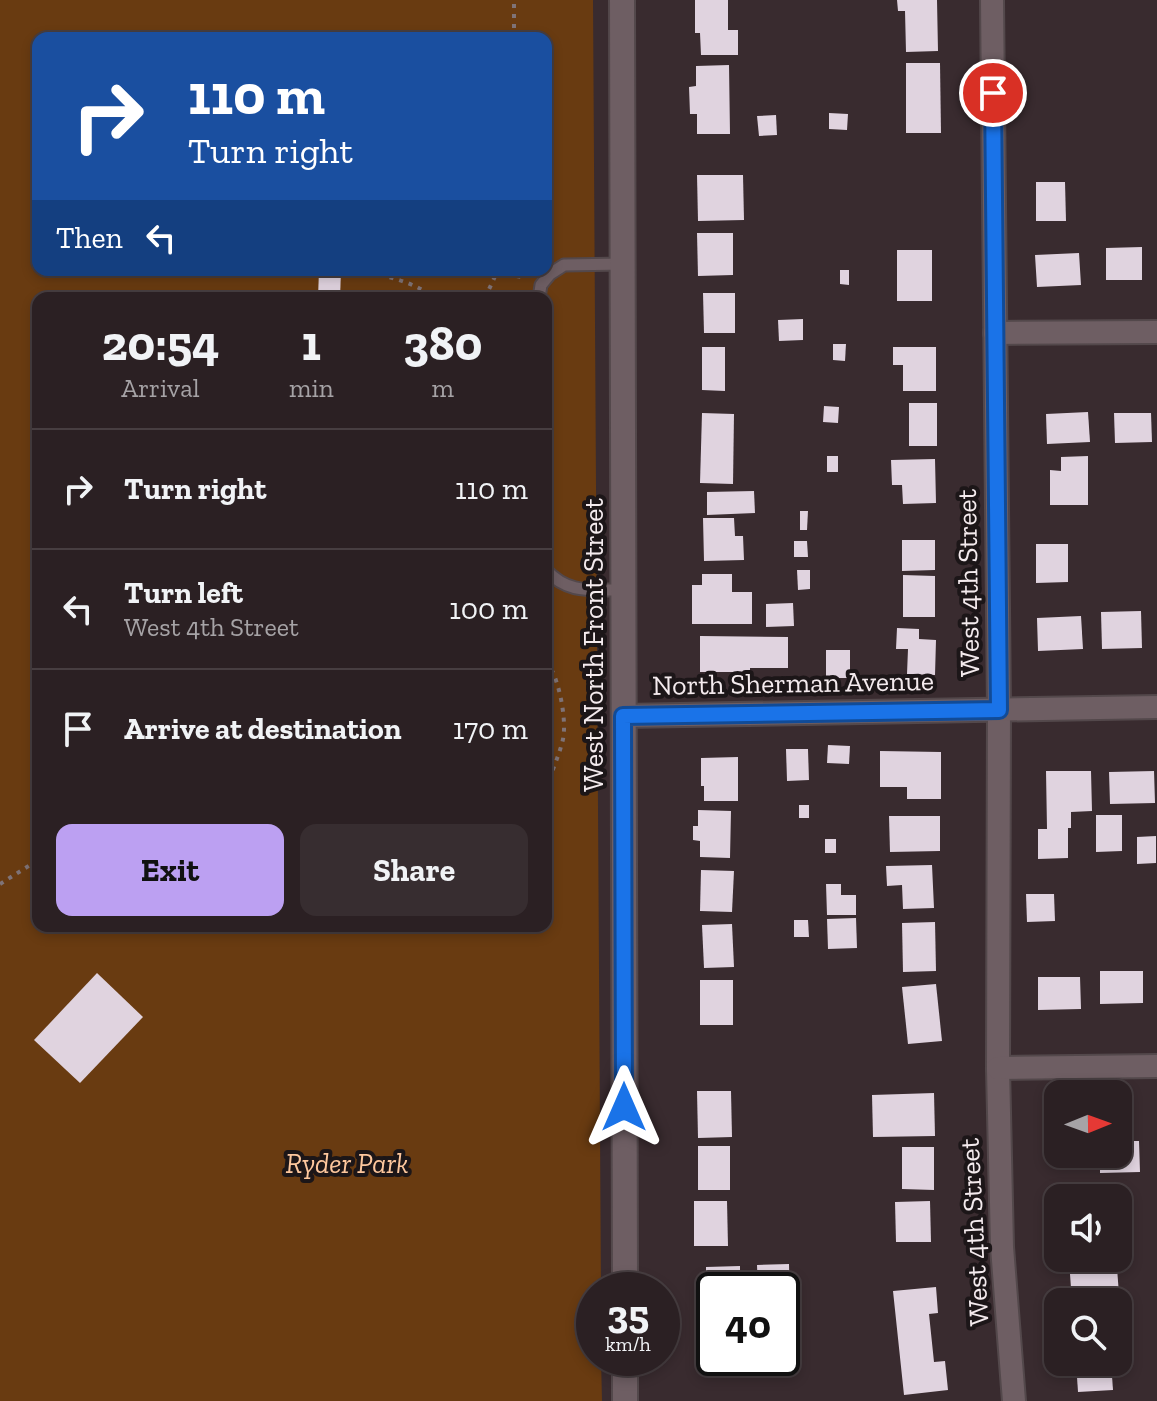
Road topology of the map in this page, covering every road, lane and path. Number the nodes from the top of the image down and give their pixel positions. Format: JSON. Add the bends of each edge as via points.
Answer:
{"nodes":[{"id":1,"x":514,"y":0,"type":"edge"},
{"id":2,"x":622,"y":0,"type":"edge"},
{"id":3,"x":992,"y":2,"type":"edge"},
{"id":4,"x":514,"y":32,"type":"edge"},
{"id":5,"x":624,"y":264,"type":"junction"},
{"id":6,"x":552,"y":273,"type":"edge"},
{"id":7,"x":383,"y":276,"type":"edge"},
{"id":8,"x":519,"y":276,"type":"edge"},
{"id":9,"x":548,"y":276,"type":"edge"},
{"id":10,"x":541,"y":285,"type":"junction"},
{"id":11,"x":426,"y":292,"type":"edge"},
{"id":12,"x":540,"y":292,"type":"edge"},
{"id":13,"x":1157,"y":332,"type":"edge"},
{"id":14,"x":995,"y":333,"type":"junction"},
{"id":15,"x":552,"y":576,"type":"edge"},
{"id":16,"x":623,"y":590,"type":"junction"},
{"id":17,"x":552,"y":670,"type":"edge"},
{"id":18,"x":1157,"y":707,"type":"edge"},
{"id":19,"x":999,"y":710,"type":"junction"},
{"id":20,"x":623,"y":716,"type":"junction"},
{"id":21,"x":552,"y":772,"type":"edge"},
{"id":22,"x":32,"y":864,"type":"edge"},
{"id":23,"x":0,"y":884,"type":"edge"},
{"id":24,"x":1157,"y":1066,"type":"edge"},
{"id":25,"x":998,"y":1068,"type":"junction"},
{"id":26,"x":625,"y":1272,"type":"edge"},
{"id":27,"x":625,"y":1376,"type":"edge"},
{"id":28,"x":625,"y":1401,"type":"edge"},
{"id":29,"x":1014,"y":1401,"type":"edge"}],
"edges":[{"from":1,"to":4,"type":"path"},
{"from":2,"to":5,"type":"street","name":"West North Front Street"},
{"from":3,"to":14,"type":"street","name":"West 4th Street"},
{"from":5,"to":6,"type":"lane","via":[[564,265]]},
{"from":5,"to":16,"type":"street","name":"West North Front Street"},
{"from":7,"to":11,"type":"path"},
{"from":8,"to":10,"type":"path"},
{"from":9,"to":10,"type":"lane"},
{"from":10,"to":12,"type":"lane"},
{"from":13,"to":14,"type":"street"},
{"from":14,"to":19,"type":"street","name":"West 4th Street"},
{"from":15,"to":16,"type":"lane","via":[[579,589]]},
{"from":16,"to":20,"type":"street","name":"West North Front Street"},
{"from":17,"to":21,"type":"path","via":[[561,696],[564,738]]},
{"from":18,"to":19,"type":"street","name":"North Sherman Avenue"},
{"from":19,"to":20,"type":"street","name":"North Sherman Avenue"},
{"from":19,"to":25,"type":"street","name":"West 4th Street"},
{"from":20,"to":26,"type":"street","name":"West North Front Street"},
{"from":22,"to":23,"type":"path"},
{"from":24,"to":25,"type":"street"},
{"from":25,"to":29,"type":"street","name":"West 4th Street","via":[[1002,1247]]},
{"from":27,"to":28,"type":"street"}]}
